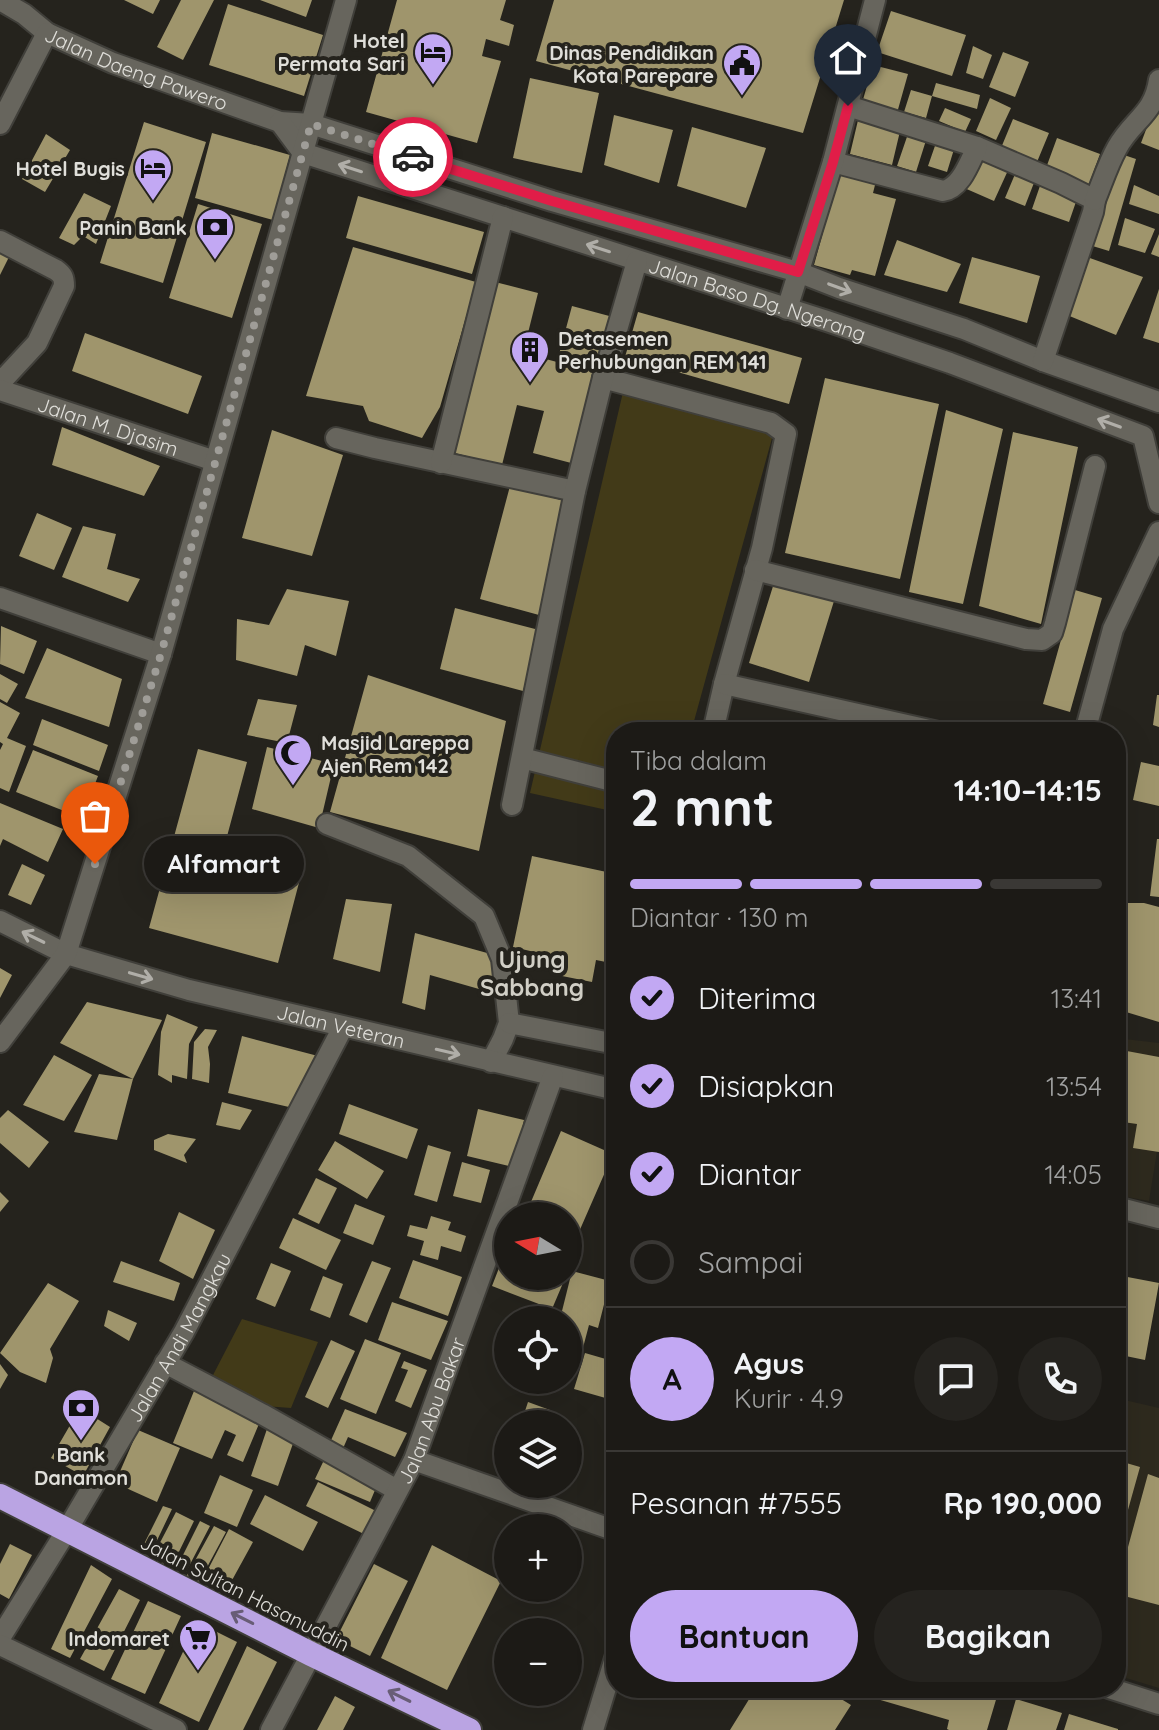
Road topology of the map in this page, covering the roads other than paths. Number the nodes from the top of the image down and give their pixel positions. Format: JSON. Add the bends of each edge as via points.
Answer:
{"nodes":[{"id":1,"x":0,"y":0,"type":"edge"},
{"id":2,"x":346,"y":0,"type":"edge"},
{"id":3,"x":875,"y":0,"type":"edge"},
{"id":4,"x":47,"y":33,"type":"junction"},
{"id":5,"x":1159,"y":80,"type":"edge"},
{"id":6,"x":848,"y":106,"type":"junction"},
{"id":7,"x":280,"y":122,"type":"junction"},
{"id":8,"x":0,"y":124,"type":"edge"},
{"id":9,"x":311,"y":124,"type":"junction"},
{"id":10,"x":977,"y":147,"type":"junction"},
{"id":11,"x":303,"y":153,"type":"junction"},
{"id":12,"x":833,"y":162,"type":"junction"},
{"id":13,"x":1095,"y":200,"type":"junction"},
{"id":14,"x":552,"y":201,"type":"junction"},
{"id":15,"x":503,"y":217,"type":"junction"},
{"id":16,"x":544,"y":231,"type":"junction"},
{"id":17,"x":0,"y":241,"type":"edge"},
{"id":18,"x":637,"y":261,"type":"junction"},
{"id":19,"x":798,"y":272,"type":"junction"},
{"id":20,"x":787,"y":309,"type":"junction"},
{"id":21,"x":964,"y":329,"type":"junction"},
{"id":22,"x":1043,"y":361,"type":"junction"},
{"id":23,"x":950,"y":363,"type":"junction"},
{"id":24,"x":603,"y":378,"type":"junction"},
{"id":25,"x":0,"y":383,"type":"edge"},
{"id":26,"x":0,"y":390,"type":"edge"},
{"id":27,"x":1159,"y":402,"type":"edge"},
{"id":28,"x":1159,"y":409,"type":"edge"},
{"id":29,"x":1143,"y":436,"type":"junction"},
{"id":30,"x":336,"y":438,"type":"dead end"},
{"id":31,"x":215,"y":461,"type":"junction"},
{"id":32,"x":441,"y":463,"type":"junction"},
{"id":33,"x":1095,"y":466,"type":"dead end"},
{"id":34,"x":575,"y":491,"type":"junction"},
{"id":35,"x":1159,"y":503,"type":"edge"},
{"id":36,"x":1159,"y":532,"type":"edge"},
{"id":37,"x":755,"y":570,"type":"junction"},
{"id":38,"x":1,"y":601,"type":"edge"},
{"id":39,"x":161,"y":654,"type":"junction"},
{"id":40,"x":724,"y":684,"type":"junction"},
{"id":41,"x":715,"y":722,"type":"edge"},
{"id":42,"x":893,"y":722,"type":"edge"},
{"id":43,"x":1088,"y":722,"type":"edge"},
{"id":44,"x":522,"y":758,"type":"junction"},
{"id":45,"x":606,"y":779,"type":"edge"},
{"id":46,"x":512,"y":805,"type":"dead end"},
{"id":47,"x":327,"y":824,"type":"dead end"},
{"id":48,"x":0,"y":921,"type":"edge"},
{"id":49,"x":66,"y":954,"type":"junction"},
{"id":50,"x":509,"y":1023,"type":"junction"},
{"id":51,"x":343,"y":1027,"type":"junction"},
{"id":52,"x":0,"y":1042,"type":"edge"},
{"id":53,"x":606,"y":1042,"type":"edge"},
{"id":54,"x":491,"y":1062,"type":"junction"},
{"id":55,"x":553,"y":1076,"type":"junction"},
{"id":56,"x":606,"y":1088,"type":"edge"},
{"id":57,"x":1126,"y":1210,"type":"edge"},
{"id":58,"x":1159,"y":1218,"type":"edge"},
{"id":59,"x":165,"y":1363,"type":"junction"},
{"id":60,"x":414,"y":1460,"type":"junction"},
{"id":61,"x":397,"y":1490,"type":"junction"},
{"id":62,"x":0,"y":1496,"type":"edge"},
{"id":63,"x":606,"y":1527,"type":"edge"},
{"id":64,"x":67,"y":1530,"type":"junction"},
{"id":65,"x":0,"y":1638,"type":"edge"},
{"id":66,"x":0,"y":1645,"type":"edge"},
{"id":67,"x":311,"y":1654,"type":"junction"},
{"id":68,"x":606,"y":1688,"type":"edge"},
{"id":69,"x":1126,"y":1693,"type":"edge"},
{"id":70,"x":1159,"y":1704,"type":"edge"},
{"id":71,"x":176,"y":1730,"type":"edge"},
{"id":72,"x":271,"y":1730,"type":"edge"},
{"id":73,"x":469,"y":1730,"type":"edge"},
{"id":74,"x":593,"y":1730,"type":"edge"}],
"edges":[{"from":1,"to":4,"type":"street","name":"Jalan Daeng Pawero"},
{"from":2,"to":9,"type":"street"},
{"from":3,"to":6,"type":"street"},
{"from":4,"to":7,"type":"street","name":"Jalan Daeng Pawero","via":[[113,63]]},
{"from":4,"to":8,"type":"street"},
{"from":5,"to":13,"type":"street","via":[[1148,111],[1117,148]]},
{"from":6,"to":10,"type":"street"},
{"from":6,"to":12,"type":"street"},
{"from":7,"to":9,"type":"street","name":"Jalan Daeng Pawero"},
{"from":7,"to":11,"type":"street"},
{"from":9,"to":11,"type":"street"},
{"from":9,"to":14,"type":"street","name":"Jalan Baso Dg. Ngerang"},
{"from":10,"to":12,"type":"street","via":[[949,191]]},
{"from":10,"to":13,"type":"street"},
{"from":15,"to":11,"type":"street","name":"Jalan Baso Dg. Ngerang","one_way":true},
{"from":11,"to":31,"type":"street"},
{"from":12,"to":19,"type":"street"},
{"from":13,"to":22,"type":"street"},
{"from":14,"to":16,"type":"street"},
{"from":14,"to":19,"type":"street","name":"Jalan Baso Dg. Ngerang"},
{"from":15,"to":16,"type":"street","name":"Jalan Baso Dg. Ngerang"},
{"from":15,"to":32,"type":"street"},
{"from":18,"to":16,"type":"street","name":"Jalan Baso Dg. Ngerang","one_way":true},
{"from":17,"to":25,"type":"street","via":[[56,270],[64,280],[37,343]]},
{"from":18,"to":20,"type":"street","name":"Jalan Baso Dg. Ngerang"},
{"from":18,"to":24,"type":"street"},
{"from":19,"to":20,"type":"street"},
{"from":19,"to":21,"type":"street","name":"Jalan Baso Dg. Ngerang","one_way":true},
{"from":20,"to":23,"type":"street","name":"Jalan Baso Dg. Ngerang"},
{"from":21,"to":22,"type":"street","name":"Jalan Baso Dg. Ngerang"},
{"from":21,"to":23,"type":"street"},
{"from":22,"to":27,"type":"street","name":"Jalan Baso Dg. Ngerang"},
{"from":29,"to":23,"type":"street","name":"Jalan Baso Dg. Ngerang","one_way":true},
{"from":24,"to":34,"type":"street"},
{"from":24,"to":37,"type":"street","via":[[771,423],[786,434]]},
{"from":26,"to":31,"type":"street","name":"Jalan M. Djasim"},
{"from":28,"to":29,"type":"street"},
{"from":29,"to":35,"type":"street"},
{"from":30,"to":32,"type":"street"},
{"from":31,"to":39,"type":"street"},
{"from":32,"to":34,"type":"street"},
{"from":33,"to":37,"type":"street","via":[[1052,633],[1042,640]]},
{"from":34,"to":44,"type":"street"},
{"from":36,"to":43,"type":"street","via":[[1113,629]]},
{"from":37,"to":40,"type":"street"},
{"from":38,"to":39,"type":"street"},
{"from":39,"to":49,"type":"street"},
{"from":40,"to":41,"type":"street"},
{"from":40,"to":42,"type":"street"},
{"from":44,"to":45,"type":"street"},
{"from":44,"to":46,"type":"street"},
{"from":47,"to":50,"type":"street","via":[[408,856],[484,916],[502,959]]},
{"from":49,"to":48,"type":"street","name":"Jalan Veteran","one_way":true},
{"from":49,"to":51,"type":"street","name":"Jalan Veteran","one_way":true},
{"from":49,"to":52,"type":"street"},
{"from":50,"to":53,"type":"street"},
{"from":50,"to":54,"type":"street"},
{"from":51,"to":54,"type":"street","name":"Jalan Veteran","one_way":true},
{"from":51,"to":59,"type":"street","name":"Jalan Andi Mangkau"},
{"from":54,"to":55,"type":"street","name":"Jalan Veteran"},
{"from":55,"to":56,"type":"street","name":"Jalan Veteran"},
{"from":55,"to":60,"type":"street","name":"Jalan Abu Bakar"},
{"from":57,"to":58,"type":"street"},
{"from":59,"to":61,"type":"street"},
{"from":59,"to":64,"type":"street","name":"Jalan Andi Mangkau"},
{"from":60,"to":61,"type":"street","name":"Jalan Abu Bakar"},
{"from":60,"to":63,"type":"street"},
{"from":61,"to":67,"type":"street","name":"Jalan Abu Bakar"},
{"from":62,"to":64,"type":"highway","name":"Jalan Sultan Hasanuddin"},
{"from":64,"to":65,"type":"street","name":"Jalan Andi Mangkau"},
{"from":67,"to":64,"type":"highway","name":"Jalan Sultan Hasanuddin","one_way":true},
{"from":66,"to":71,"type":"street"},
{"from":67,"to":72,"type":"street","name":"Jalan Abu Bakar"},
{"from":73,"to":67,"type":"highway","name":"Jalan Sultan Hasanuddin","one_way":true},
{"from":68,"to":74,"type":"street"},
{"from":69,"to":70,"type":"street"}]}
